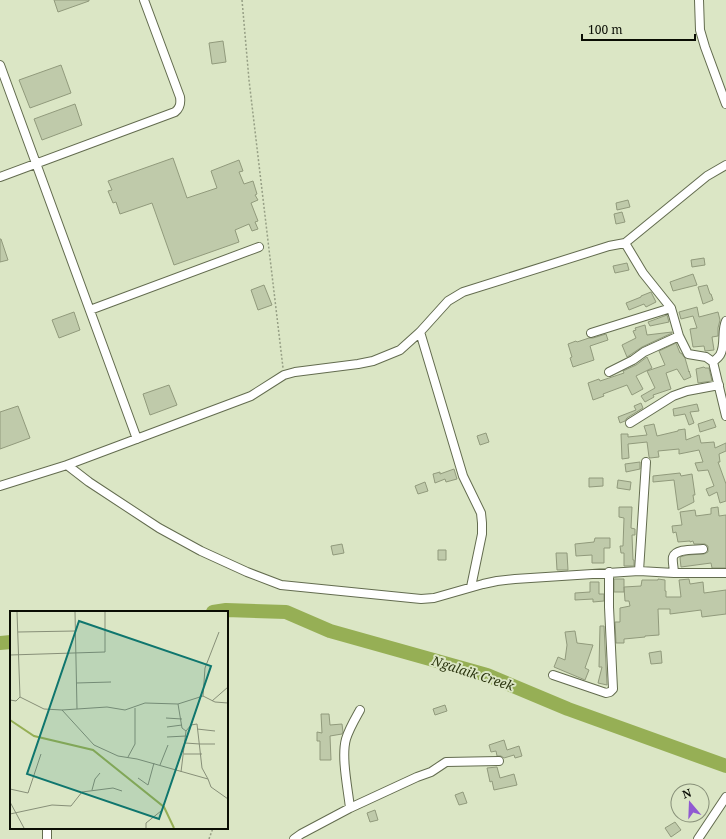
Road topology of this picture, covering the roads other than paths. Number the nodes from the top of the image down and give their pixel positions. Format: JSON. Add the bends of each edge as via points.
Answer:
{"nodes":[{"id":1,"x":144,"y":0,"type":"edge"},
{"id":2,"x":699,"y":0,"type":"edge"},
{"id":3,"x":0,"y":65,"type":"edge"},
{"id":4,"x":726,"y":104,"type":"edge"},
{"id":5,"x":36,"y":163,"type":"junction"},
{"id":6,"x":726,"y":165,"type":"edge"},
{"id":7,"x":0,"y":177,"type":"edge"},
{"id":8,"x":625,"y":243,"type":"junction"},
{"id":9,"x":258,"y":247,"type":"dead end"},
{"id":10,"x":672,"y":308,"type":"junction"},
{"id":11,"x":90,"y":310,"type":"junction"},
{"id":12,"x":726,"y":321,"type":"edge"},
{"id":13,"x":420,"y":332,"type":"junction"},
{"id":14,"x":591,"y":333,"type":"dead end"},
{"id":15,"x":680,"y":336,"type":"junction"},
{"id":16,"x":713,"y":362,"type":"junction"},
{"id":17,"x":609,"y":372,"type":"dead end"},
{"id":18,"x":719,"y":385,"type":"junction"},
{"id":19,"x":726,"y":416,"type":"edge"},
{"id":20,"x":630,"y":423,"type":"dead end"},
{"id":21,"x":137,"y":439,"type":"junction"},
{"id":22,"x":646,"y":462,"type":"dead end"},
{"id":23,"x":67,"y":465,"type":"junction"},
{"id":24,"x":0,"y":486,"type":"edge"},
{"id":25,"x":703,"y":549,"type":"dead end"},
{"id":26,"x":639,"y":571,"type":"junction"},
{"id":27,"x":609,"y":572,"type":"junction"},
{"id":28,"x":674,"y":573,"type":"junction"},
{"id":29,"x":726,"y":573,"type":"edge"},
{"id":30,"x":471,"y":586,"type":"junction"},
{"id":31,"x":553,"y":675,"type":"dead end"},
{"id":32,"x":360,"y":710,"type":"dead end"},
{"id":33,"x":498,"y":761,"type":"dead end"},
{"id":34,"x":726,"y":797,"type":"edge"},
{"id":35,"x":350,"y":808,"type":"junction"},
{"id":36,"x":294,"y":839,"type":"edge"},
{"id":37,"x":698,"y":839,"type":"edge"}],
"edges":[{"from":1,"to":5,"type":"street","via":[[180,97],[179,109]]},
{"from":2,"to":4,"type":"street","via":[[700,30]]},
{"from":3,"to":5,"type":"street"},
{"from":5,"to":7,"type":"street"},
{"from":5,"to":11,"type":"street"},
{"from":6,"to":8,"type":"street","via":[[708,176]]},
{"from":8,"to":10,"type":"street","via":[[643,273]]},
{"from":8,"to":13,"type":"street","via":[[463,292],[448,300]]},
{"from":9,"to":11,"type":"street"},
{"from":10,"to":14,"type":"street"},
{"from":10,"to":15,"type":"street"},
{"from":11,"to":21,"type":"street"},
{"from":12,"to":16,"type":"street","via":[[720,355]]},
{"from":13,"to":21,"type":"street","via":[[400,350],[373,361],[284,375],[251,396]]},
{"from":13,"to":30,"type":"street","via":[[463,476],[481,514],[482,534]]},
{"from":15,"to":16,"type":"street","via":[[688,354],[706,357]]},
{"from":15,"to":17,"type":"street","via":[[644,352]]},
{"from":16,"to":18,"type":"street"},
{"from":18,"to":19,"type":"street"},
{"from":18,"to":20,"type":"street","via":[[674,396]]},
{"from":21,"to":23,"type":"street"},
{"from":22,"to":26,"type":"street"},
{"from":23,"to":24,"type":"street"},
{"from":23,"to":30,"type":"street","via":[[114,500],[166,532],[200,551],[281,585],[421,599],[434,598]]},
{"from":25,"to":28,"type":"street","via":[[680,551],[676,554],[673,558]]},
{"from":26,"to":27,"type":"street"},
{"from":26,"to":28,"type":"street"},
{"from":27,"to":30,"type":"street","via":[[497,581]]},
{"from":27,"to":31,"type":"street","via":[[613,689],[606,693]]},
{"from":28,"to":29,"type":"street"},
{"from":32,"to":35,"type":"street","via":[[348,733],[345,749]]},
{"from":33,"to":35,"type":"street","via":[[446,762],[431,772]]},
{"from":34,"to":37,"type":"street"},
{"from":35,"to":36,"type":"street"}]}
